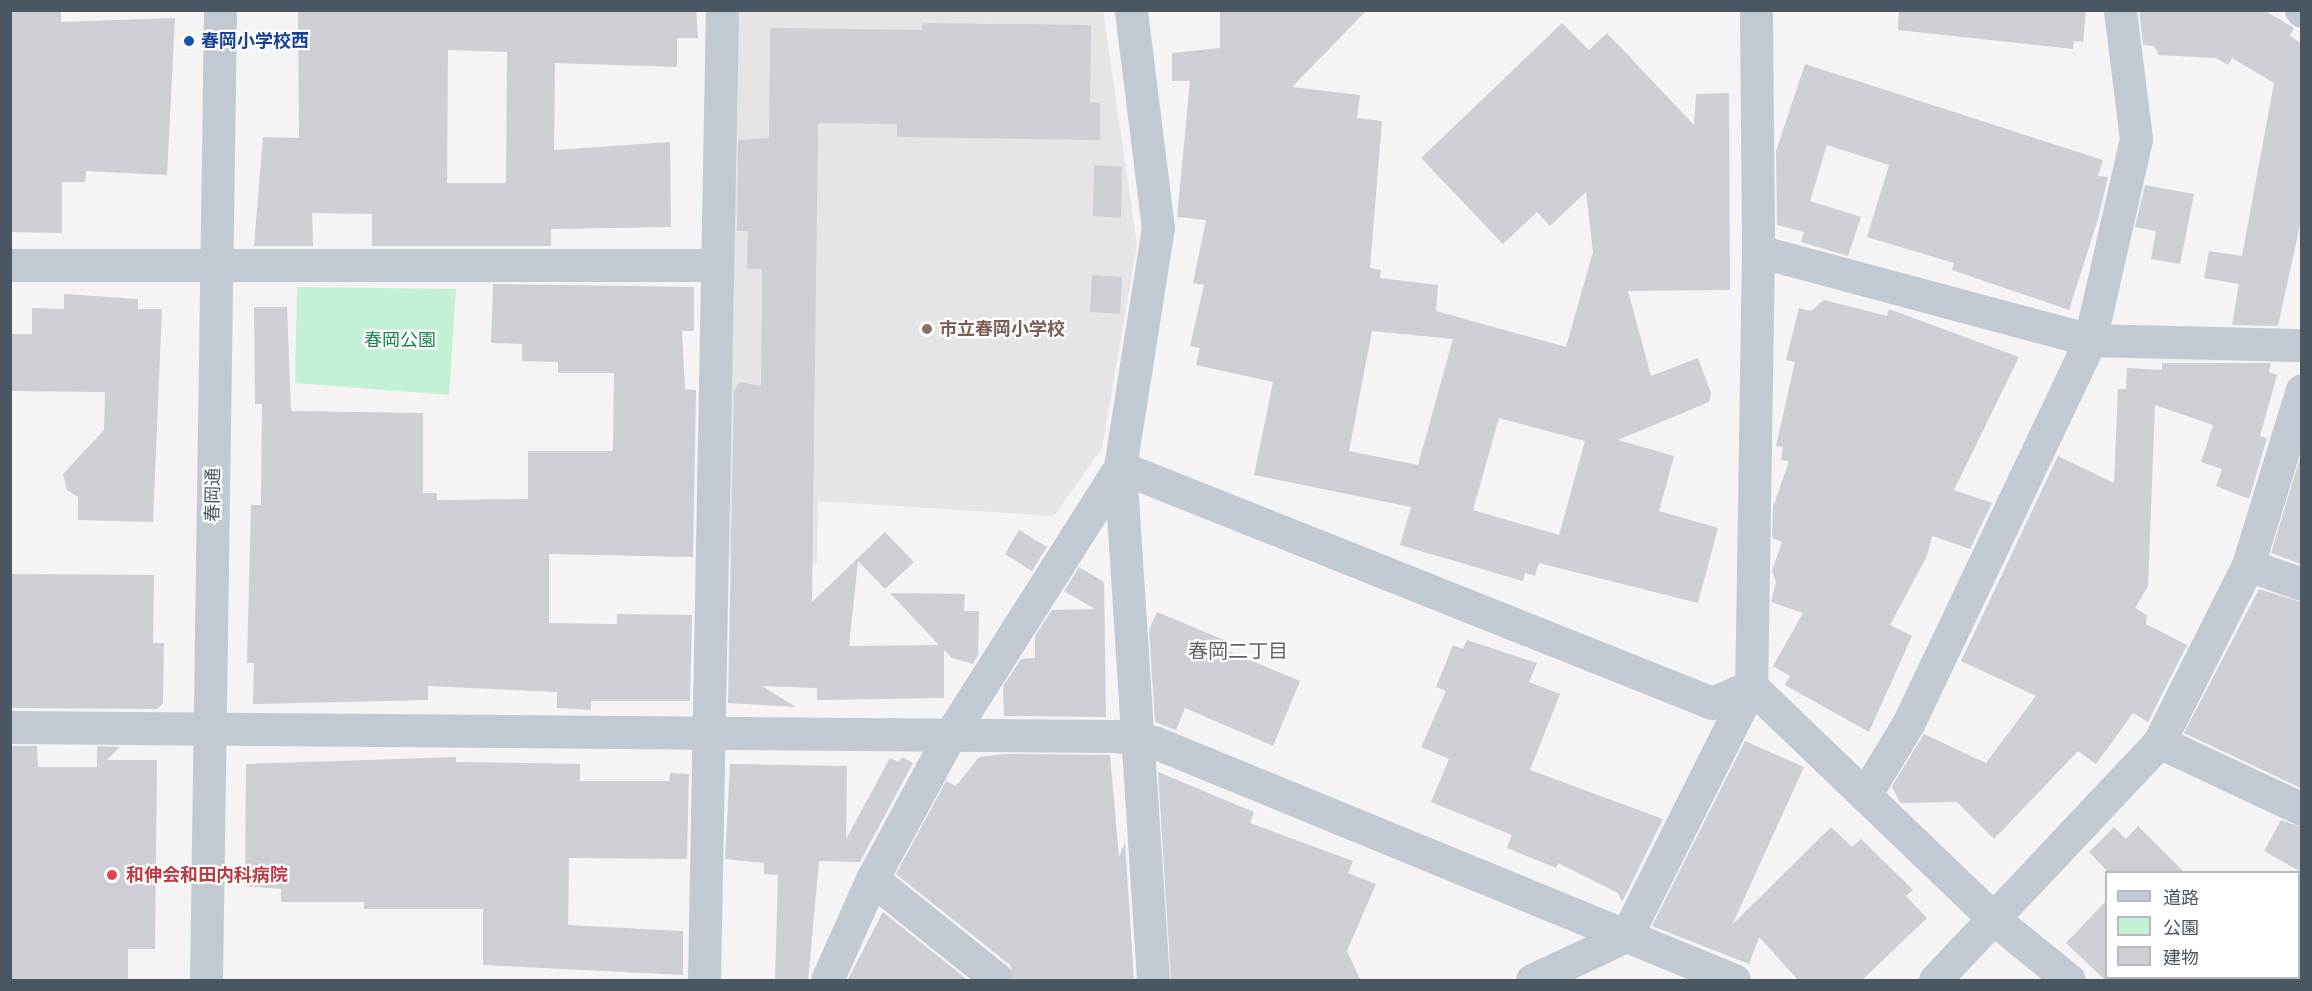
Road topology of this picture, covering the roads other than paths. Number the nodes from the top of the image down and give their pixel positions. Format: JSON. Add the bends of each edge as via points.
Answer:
{"nodes":[{"id":1,"x":220,"y":10,"type":"edge"},
{"id":2,"x":722,"y":10,"type":"edge"},
{"id":3,"x":1131,"y":10,"type":"edge"},
{"id":4,"x":1755,"y":10,"type":"edge"},
{"id":5,"x":2120,"y":10,"type":"edge"},
{"id":6,"x":1758,"y":251,"type":"junction"},
{"id":7,"x":10,"y":265,"type":"edge"},
{"id":8,"x":216,"y":265,"type":"junction"},
{"id":9,"x":717,"y":265,"type":"junction"},
{"id":10,"x":2090,"y":340,"type":"junction"},
{"id":11,"x":2301,"y":345,"type":"edge"},
{"id":12,"x":2301,"y":390,"type":"edge"},
{"id":13,"x":1120,"y":467,"type":"junction"},
{"id":14,"x":2248,"y":565,"type":"junction"},
{"id":15,"x":2301,"y":585,"type":"edge"},
{"id":16,"x":1751,"y":686,"type":"junction"},
{"id":17,"x":10,"y":727,"type":"edge"},
{"id":18,"x":210,"y":731,"type":"junction"},
{"id":19,"x":709,"y":735,"type":"junction"},
{"id":20,"x":950,"y":735,"type":"junction"},
{"id":21,"x":1134,"y":740,"type":"junction"},
{"id":22,"x":2159,"y":742,"type":"junction"},
{"id":23,"x":1865,"y":795,"type":"junction"},
{"id":24,"x":2301,"y":809,"type":"edge"},
{"id":25,"x":872,"y":879,"type":"junction"},
{"id":26,"x":1995,"y":920,"type":"junction"},
{"id":27,"x":1626,"y":936,"type":"junction"},
{"id":28,"x":206,"y":981,"type":"edge"},
{"id":29,"x":704,"y":981,"type":"edge"},
{"id":30,"x":827,"y":981,"type":"edge"},
{"id":31,"x":998,"y":981,"type":"edge"},
{"id":32,"x":1153,"y":981,"type":"edge"},
{"id":33,"x":1532,"y":981,"type":"edge"},
{"id":34,"x":1734,"y":981,"type":"edge"},
{"id":35,"x":1935,"y":981,"type":"edge"},
{"id":36,"x":2069,"y":981,"type":"edge"}],
"edges":[{"from":1,"to":8,"type":"street","name":"春岡通"},
{"from":2,"to":9,"type":"street"},
{"from":3,"to":13,"type":"street","via":[[1158,228]]},
{"from":4,"to":6,"type":"street"},
{"from":5,"to":10,"type":"street","via":[[2136,139]]},
{"from":6,"to":10,"type":"street"},
{"from":6,"to":16,"type":"street"},
{"from":7,"to":8,"type":"street"},
{"from":8,"to":9,"type":"street"},
{"from":8,"to":18,"type":"street","name":"春岡通"},
{"from":9,"to":19,"type":"street"},
{"from":10,"to":11,"type":"street"},
{"from":10,"to":23,"type":"street","via":[[1909,722]]},
{"from":12,"to":14,"type":"street"},
{"from":13,"to":16,"type":"street","via":[[1712,703]]},
{"from":13,"to":20,"type":"street"},
{"from":13,"to":21,"type":"street"},
{"from":14,"to":15,"type":"street"},
{"from":14,"to":22,"type":"street"},
{"from":16,"to":23,"type":"street"},
{"from":16,"to":27,"type":"street"},
{"from":17,"to":18,"type":"street"},
{"from":18,"to":19,"type":"street"},
{"from":18,"to":28,"type":"street","name":"春岡通"},
{"from":19,"to":20,"type":"street"},
{"from":19,"to":29,"type":"street"},
{"from":20,"to":21,"type":"street"},
{"from":20,"to":25,"type":"street"},
{"from":21,"to":27,"type":"street","via":[[1154,742]]},
{"from":21,"to":32,"type":"street"},
{"from":22,"to":24,"type":"street"},
{"from":22,"to":26,"type":"street"},
{"from":23,"to":26,"type":"street"},
{"from":25,"to":30,"type":"street"},
{"from":25,"to":31,"type":"street"},
{"from":26,"to":35,"type":"street"},
{"from":26,"to":36,"type":"street"},
{"from":27,"to":33,"type":"street"},
{"from":27,"to":34,"type":"street"}]}
